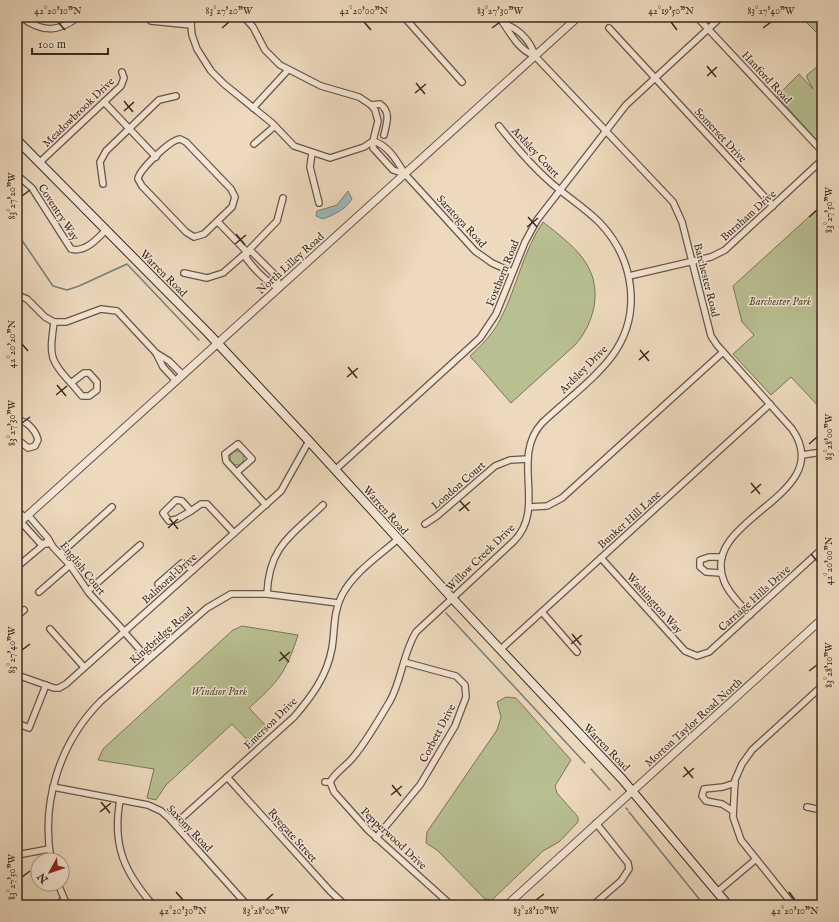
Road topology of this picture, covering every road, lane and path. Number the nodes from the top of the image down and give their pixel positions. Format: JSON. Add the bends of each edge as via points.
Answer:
{"nodes":[{"id":1,"x":20,"y":17,"type":"edge"},
{"id":2,"x":78,"y":17,"type":"edge"},
{"id":3,"x":192,"y":17,"type":"edge"},
{"id":4,"x":244,"y":17,"type":"edge"},
{"id":5,"x":404,"y":17,"type":"edge"},
{"id":6,"x":499,"y":17,"type":"edge"},
{"id":7,"x":578,"y":17,"type":"edge"},
{"id":8,"x":697,"y":17,"type":"edge"},
{"id":9,"x":721,"y":17,"type":"edge"},
{"id":10,"x":151,"y":21,"type":"dead end"},
{"id":11,"x":191,"y":25,"type":"junction"},
{"id":12,"x":609,"y":28,"type":"dead end"},
{"id":13,"x":708,"y":29,"type":"junction"},
{"id":14,"x":535,"y":56,"type":"junction"},
{"id":15,"x":288,"y":70,"type":"junction"},
{"id":16,"x":122,"y":72,"type":"dead end"},
{"id":17,"x":655,"y":78,"type":"junction"},
{"id":18,"x":462,"y":82,"type":"dead end"},
{"id":19,"x":176,"y":96,"type":"dead end"},
{"id":20,"x":104,"y":102,"type":"junction"},
{"id":21,"x":371,"y":105,"type":"junction"},
{"id":22,"x":253,"y":108,"type":"junction"},
{"id":23,"x":275,"y":126,"type":"junction"},
{"id":24,"x":499,"y":126,"type":"dead end"},
{"id":25,"x":129,"y":128,"type":"junction"},
{"id":26,"x":606,"y":131,"type":"junction"},
{"id":27,"x":384,"y":135,"type":"dead end"},
{"id":28,"x":17,"y":140,"type":"edge"},
{"id":29,"x":373,"y":141,"type":"junction"},
{"id":30,"x":254,"y":144,"type":"dead end"},
{"id":31,"x":822,"y":151,"type":"edge"},
{"id":32,"x":312,"y":153,"type":"junction"},
{"id":33,"x":156,"y":157,"type":"junction"},
{"id":34,"x":822,"y":160,"type":"edge"},
{"id":35,"x":39,"y":163,"type":"junction"},
{"id":36,"x":405,"y":174,"type":"junction"},
{"id":37,"x":17,"y":175,"type":"edge"},
{"id":38,"x":103,"y":184,"type":"dead end"},
{"id":39,"x":560,"y":190,"type":"junction"},
{"id":40,"x":283,"y":198,"type":"dead end"},
{"id":41,"x":319,"y":203,"type":"dead end"},
{"id":42,"x":773,"y":206,"type":"junction"},
{"id":43,"x":218,"y":222,"type":"junction"},
{"id":44,"x":106,"y":230,"type":"junction"},
{"id":45,"x":247,"y":252,"type":"junction"},
{"id":46,"x":691,"y":262,"type":"junction"},
{"id":47,"x":512,"y":272,"type":"junction"},
{"id":48,"x":184,"y":273,"type":"dead end"},
{"id":49,"x":630,"y":276,"type":"junction"},
{"id":50,"x":279,"y":288,"type":"junction"},
{"id":51,"x":17,"y":295,"type":"edge"},
{"id":52,"x":54,"y":322,"type":"junction"},
{"id":53,"x":218,"y":343,"type":"junction"},
{"id":54,"x":723,"y":352,"type":"junction"},
{"id":55,"x":156,"y":353,"type":"junction"},
{"id":56,"x":183,"y":375,"type":"junction"},
{"id":57,"x":176,"y":381,"type":"junction"},
{"id":58,"x":70,"y":383,"type":"junction"},
{"id":59,"x":770,"y":404,"type":"junction"},
{"id":60,"x":17,"y":421,"type":"edge"},
{"id":61,"x":17,"y":439,"type":"edge"},
{"id":62,"x":309,"y":441,"type":"junction"},
{"id":63,"x":822,"y":452,"type":"edge"},
{"id":64,"x":802,"y":455,"type":"junction"},
{"id":65,"x":528,"y":459,"type":"junction"},
{"id":66,"x":335,"y":470,"type":"junction"},
{"id":67,"x":236,"y":472,"type":"junction"},
{"id":68,"x":266,"y":505,"type":"junction"},
{"id":69,"x":323,"y":505,"type":"dead end"},
{"id":70,"x":112,"y":507,"type":"dead end"},
{"id":71,"x":529,"y":507,"type":"junction"},
{"id":72,"x":17,"y":510,"type":"edge"},
{"id":73,"x":191,"y":511,"type":"junction"},
{"id":74,"x":21,"y":521,"type":"edge"},
{"id":75,"x":425,"y":524,"type":"dead end"},
{"id":76,"x":234,"y":533,"type":"junction"},
{"id":77,"x":398,"y":539,"type":"junction"},
{"id":78,"x":47,"y":542,"type":"junction"},
{"id":79,"x":140,"y":545,"type":"dead end"},
{"id":80,"x":822,"y":550,"type":"edge"},
{"id":81,"x":60,"y":554,"type":"junction"},
{"id":82,"x":722,"y":557,"type":"junction"},
{"id":83,"x":601,"y":558,"type":"junction"},
{"id":84,"x":70,"y":565,"type":"junction"},
{"id":85,"x":17,"y":567,"type":"edge"},
{"id":86,"x":193,"y":570,"type":"junction"},
{"id":87,"x":721,"y":573,"type":"junction"},
{"id":88,"x":158,"y":584,"type":"dead end"},
{"id":89,"x":88,"y":591,"type":"junction"},
{"id":90,"x":39,"y":592,"type":"dead end"},
{"id":91,"x":266,"y":594,"type":"junction"},
{"id":92,"x":452,"y":598,"type":"junction"},
{"id":93,"x":338,"y":603,"type":"junction"},
{"id":94,"x":24,"y":610,"type":"dead end"},
{"id":95,"x":542,"y":612,"type":"junction"},
{"id":96,"x":750,"y":615,"type":"junction"},
{"id":97,"x":17,"y":616,"type":"edge"},
{"id":98,"x":822,"y":619,"type":"edge"},
{"id":99,"x":50,"y":629,"type":"dead end"},
{"id":100,"x":125,"y":633,"type":"junction"},
{"id":101,"x":500,"y":649,"type":"junction"},
{"id":102,"x":577,"y":652,"type":"dead end"},
{"id":103,"x":697,"y":656,"type":"joint"},
{"id":104,"x":148,"y":659,"type":"junction"},
{"id":105,"x":404,"y":662,"type":"junction"},
{"id":106,"x":84,"y":667,"type":"junction"},
{"id":107,"x":17,"y":675,"type":"edge"},
{"id":108,"x":46,"y":685,"type":"junction"},
{"id":109,"x":822,"y":686,"type":"edge"},
{"id":110,"x":17,"y":723,"type":"edge"},
{"id":111,"x":227,"y":777,"type":"junction"},
{"id":112,"x":328,"y":782,"type":"joint"},
{"id":113,"x":735,"y":783,"type":"junction"},
{"id":114,"x":53,"y":787,"type":"junction"},
{"id":115,"x":632,"y":791,"type":"junction"},
{"id":116,"x":120,"y":800,"type":"junction"},
{"id":117,"x":807,"y":806,"type":"dead end"},
{"id":118,"x":822,"y":810,"type":"edge"},
{"id":119,"x":733,"y":811,"type":"junction"},
{"id":120,"x":596,"y":823,"type":"junction"},
{"id":121,"x":175,"y":824,"type":"junction"},
{"id":122,"x":376,"y":838,"type":"junction"},
{"id":123,"x":49,"y":849,"type":"junction"},
{"id":124,"x":50,"y":852,"type":"edge"},
{"id":125,"x":17,"y":855,"type":"edge"},
{"id":126,"x":755,"y":860,"type":"junction"},
{"id":127,"x":62,"y":892,"type":"edge"},
{"id":128,"x":717,"y":892,"type":"junction"},
{"id":129,"x":66,"y":902,"type":"edge"},
{"id":130,"x":56,"y":905,"type":"edge"},
{"id":131,"x":153,"y":905,"type":"edge"},
{"id":132,"x":247,"y":905,"type":"edge"},
{"id":133,"x":345,"y":905,"type":"edge"},
{"id":134,"x":450,"y":905,"type":"edge"},
{"id":135,"x":507,"y":905,"type":"edge"},
{"id":136,"x":593,"y":905,"type":"edge"},
{"id":137,"x":728,"y":905,"type":"edge"},
{"id":138,"x":793,"y":905,"type":"edge"}],
"edges":[{"from":1,"to":2,"type":"street","via":[[36,26],[51,29],[62,27]]},
{"from":3,"to":11,"type":"street"},
{"from":4,"to":15,"type":"street","via":[[253,27],[269,56]]},
{"from":5,"to":18,"type":"street"},
{"from":6,"to":14,"type":"street","name":"Barchester Road","via":[[505,24],[517,29],[532,46]]},
{"from":7,"to":14,"type":"street","name":"North Lilley Road"},
{"from":8,"to":13,"type":"street","name":"Hanford Road"},
{"from":9,"to":13,"type":"street","name":"Foxthorn Road"},
{"from":10,"to":11,"type":"street"},
{"from":11,"to":22,"type":"street","via":[[197,49],[211,71]]},
{"from":12,"to":17,"type":"street","name":"Somerset Drive"},
{"from":13,"to":17,"type":"street","name":"Foxthorn Road"},
{"from":13,"to":31,"type":"street","name":"Hanford Road"},
{"from":14,"to":26,"type":"street","name":"Barchester Road"},
{"from":14,"to":36,"type":"street","name":"North Lilley Road"},
{"from":15,"to":21,"type":"street","via":[[332,90],[359,97]]},
{"from":15,"to":22,"type":"street"},
{"from":16,"to":20,"type":"street","name":"Meadowbrook Drive","via":[[122,84]]},
{"from":17,"to":26,"type":"street","name":"Foxthorn Road","via":[[626,105]]},
{"from":17,"to":42,"type":"street","name":"Somerset Drive"},
{"from":19,"to":25,"type":"street","via":[[159,100]]},
{"from":20,"to":25,"type":"street"},
{"from":20,"to":35,"type":"street","name":"Meadowbrook Drive"},
{"from":21,"to":27,"type":"street","via":[[380,104],[386,108],[388,114]]},
{"from":21,"to":29,"type":"street","via":[[378,121]]},
{"from":22,"to":23,"type":"street"},
{"from":23,"to":30,"type":"street"},
{"from":23,"to":32,"type":"street","via":[[292,144]]},
{"from":24,"to":39,"type":"street","name":"Ardsley Court","via":[[540,172]]},
{"from":25,"to":33,"type":"street"},
{"from":25,"to":38,"type":"street","via":[[101,157]]},
{"from":26,"to":39,"type":"street","name":"Foxthorn Road"},
{"from":26,"to":46,"type":"street","name":"Barchester Road","via":[[673,202],[682,222]]},
{"from":28,"to":35,"type":"main road","name":"Warren Road"},
{"from":29,"to":32,"type":"street","via":[[364,147],[330,158]]},
{"from":29,"to":36,"type":"street","via":[[382,143]]},
{"from":29,"to":36,"type":"street","via":[[373,148],[393,170]]},
{"from":32,"to":41,"type":"street","via":[[310,167]]},
{"from":33,"to":43,"type":"street","via":[[139,174],[139,182],[185,232],[192,236],[200,236]]},
{"from":33,"to":43,"type":"street","via":[[177,139],[184,140],[191,147],[234,195],[233,206]]},
{"from":34,"to":42,"type":"street","name":"Burnham Drive"},
{"from":35,"to":44,"type":"main road","name":"Warren Road"},
{"from":36,"to":47,"type":"street","name":"Saratoga Road","via":[[475,251],[492,263]]},
{"from":36,"to":50,"type":"street","name":"North Lilley Road"},
{"from":37,"to":44,"type":"street","name":"Coventry Way","via":[[32,188],[71,249],[89,246]]},
{"from":39,"to":47,"type":"street","name":"Foxthorn Road","via":[[531,230]]},
{"from":39,"to":49,"type":"street","name":"Ardsley Drive","via":[[608,232],[622,255]]},
{"from":40,"to":45,"type":"street","via":[[277,221]]},
{"from":42,"to":46,"type":"street","name":"Burnham Drive","via":[[724,250],[711,257]]},
{"from":43,"to":45,"type":"street"},
{"from":44,"to":53,"type":"main road","name":"Warren Road"},
{"from":45,"to":48,"type":"street","via":[[223,273],[213,278],[200,278]]},
{"from":45,"to":50,"type":"street","via":[[246,258],[249,263],[270,284]]},
{"from":45,"to":50,"type":"street","via":[[252,252],[277,277]]},
{"from":46,"to":49,"type":"street","name":"Burnham Drive"},
{"from":46,"to":54,"type":"street","name":"Barchester Road","via":[[709,331]]},
{"from":47,"to":66,"type":"street","name":"Foxthorn Road","via":[[496,314],[480,338]]},
{"from":49,"to":65,"type":"street","name":"Ardsley Drive","via":[[630,312],[620,344],[602,367],[537,428],[530,442]]},
{"from":50,"to":53,"type":"street","name":"North Lilley Road"},
{"from":51,"to":52,"type":"street","via":[[27,299],[45,317]]},
{"from":52,"to":55,"type":"street","via":[[66,322],[101,309],[113,309],[122,315]]},
{"from":52,"to":58,"type":"street","via":[[52,357],[57,369]]},
{"from":53,"to":56,"type":"street","name":"North Lilley Road"},
{"from":53,"to":62,"type":"main road","name":"Warren Road"},
{"from":54,"to":59,"type":"street","name":"Barchester Road"},
{"from":54,"to":71,"type":"street","via":[[562,498],[547,506]]},
{"from":55,"to":56,"type":"street","via":[[169,361]]},
{"from":55,"to":57,"type":"street","via":[[163,367]]},
{"from":56,"to":57,"type":"street","name":"North Lilley Road"},
{"from":57,"to":74,"type":"street","name":"North Lilley Road"},
{"from":58,"to":58,"type":"street","via":[[84,396],[91,395],[98,384],[87,372]]},
{"from":59,"to":64,"type":"street","name":"Barchester Road","via":[[796,434]]},
{"from":59,"to":83,"type":"street","name":"Bunker Hill Lane"},
{"from":60,"to":61,"type":"street","via":[[26,422],[36,433],[38,440],[35,446],[28,448]]},
{"from":62,"to":66,"type":"main road","name":"Warren Road"},
{"from":62,"to":68,"type":"street","name":"Balmoral Drive","via":[[281,491]]},
{"from":63,"to":64,"type":"street"},
{"from":64,"to":82,"type":"street","via":[[799,470],[792,482],[734,535],[725,547]]},
{"from":65,"to":71,"type":"street","name":"Ardsley Drive"},
{"from":65,"to":75,"type":"street","name":"London Court","via":[[510,460],[495,466]]},
{"from":66,"to":77,"type":"main road","name":"Warren Road"},
{"from":67,"to":67,"type":"street","via":[[225,454],[238,444],[252,458]]},
{"from":67,"to":68,"type":"street"},
{"from":68,"to":76,"type":"street","name":"Balmoral Drive"},
{"from":69,"to":91,"type":"street","via":[[276,554],[270,568]]},
{"from":70,"to":81,"type":"street"},
{"from":71,"to":92,"type":"street","name":"Willow Creek Drive","via":[[527,523],[519,537]]},
{"from":72,"to":74,"type":"street"},
{"from":73,"to":73,"type":"street","via":[[169,521],[163,513],[176,500],[182,501]]},
{"from":73,"to":76,"type":"street","via":[[201,504],[207,504]]},
{"from":74,"to":78,"type":"street","name":"English Court"},
{"from":74,"to":78,"type":"street","via":[[40,542]]},
{"from":76,"to":86,"type":"street","name":"Balmoral Drive"},
{"from":77,"to":92,"type":"main road","name":"Warren Road"},
{"from":77,"to":93,"type":"street","name":"Emerson Drive","via":[[354,578]]},
{"from":78,"to":81,"type":"street","name":"English Court"},
{"from":78,"to":85,"type":"street"},
{"from":79,"to":89,"type":"street"},
{"from":80,"to":96,"type":"street","name":"Carriage Hills Drive"},
{"from":81,"to":84,"type":"street","name":"English Court"},
{"from":82,"to":87,"type":"street"},
{"from":82,"to":87,"type":"street","via":[[700,560],[700,567],[706,572]]},
{"from":83,"to":95,"type":"street","name":"Bunker Hill Lane"},
{"from":83,"to":103,"type":"street","name":"Washington Way","via":[[685,651]]},
{"from":84,"to":89,"type":"street","name":"English Court"},
{"from":84,"to":90,"type":"street"},
{"from":86,"to":88,"type":"street","via":[[182,563]]},
{"from":86,"to":100,"type":"street","name":"Balmoral Drive"},
{"from":87,"to":96,"type":"street","via":[[726,587]]},
{"from":89,"to":100,"type":"street","name":"English Court"},
{"from":91,"to":93,"type":"street","name":"Kingbridge Road"},
{"from":91,"to":104,"type":"street","name":"Kingbridge Road","via":[[239,592],[219,600]]},
{"from":92,"to":101,"type":"main road","name":"Warren Road"},
{"from":92,"to":105,"type":"street","name":"Willow Creek Drive","via":[[416,632]]},
{"from":93,"to":111,"type":"street","name":"Emerson Drive","via":[[329,659],[320,684],[294,717]]},
{"from":94,"to":97,"type":"street"},
{"from":95,"to":101,"type":"street","name":"Bunker Hill Lane"},
{"from":95,"to":102,"type":"street"},
{"from":96,"to":103,"type":"street","name":"Carriage Hills Drive","via":[[709,652]]},
{"from":98,"to":115,"type":"street","name":"Morton Taylor Road North"},
{"from":99,"to":106,"type":"street"},
{"from":100,"to":104,"type":"street","name":"English Court"},
{"from":100,"to":106,"type":"street","name":"Balmoral Drive"},
{"from":101,"to":115,"type":"main road","name":"Warren Road"},
{"from":104,"to":114,"type":"street","name":"Kingbridge Road","via":[[94,708],[60,763]]},
{"from":105,"to":112,"type":"street","name":"Willow Creek Drive","via":[[394,693],[370,733],[354,757]]},
{"from":105,"to":122,"type":"street","name":"Corbett Drive","via":[[456,676],[464,685],[466,697],[455,726],[420,785]]},
{"from":106,"to":108,"type":"street","name":"Balmoral Drive","via":[[63,686],[56,688]]},
{"from":107,"to":108,"type":"street","name":"Balmoral Drive"},
{"from":108,"to":110,"type":"street","via":[[29,728]]},
{"from":109,"to":113,"type":"street","via":[[752,750],[742,764]]},
{"from":111,"to":121,"type":"street","name":"Emerson Drive"},
{"from":111,"to":133,"type":"street","name":"Ryegate Street","via":[[330,892]]},
{"from":112,"to":122,"type":"street","name":"Pepperwood Drive"},
{"from":113,"to":119,"type":"street"},
{"from":113,"to":119,"type":"street","via":[[704,790],[702,796],[706,802],[722,804]]},
{"from":114,"to":116,"type":"street","name":"Saxony Road"},
{"from":114,"to":123,"type":"street","name":"Kingbridge Road","via":[[48,817]]},
{"from":115,"to":120,"type":"street","name":"Morton Taylor Road North"},
{"from":115,"to":128,"type":"main road","name":"Warren Road"},
{"from":116,"to":121,"type":"street","name":"Saxony Road","via":[[155,808]]},
{"from":116,"to":131,"type":"street","via":[[117,831],[123,860],[132,878]]},
{"from":117,"to":118,"type":"street"},
{"from":119,"to":126,"type":"street","via":[[738,834]]},
{"from":120,"to":135,"type":"street","name":"Morton Taylor Road North"},
{"from":120,"to":136,"type":"street","via":[[628,863],[629,869],[621,881]]},
{"from":121,"to":132,"type":"street","name":"Saxony Road"},
{"from":122,"to":134,"type":"street","name":"Pepperwood Drive"},
{"from":123,"to":124,"type":"street","name":"Kingbridge Road"},
{"from":123,"to":125,"type":"street"},
{"from":126,"to":128,"type":"street"},
{"from":126,"to":138,"type":"street"},
{"from":127,"to":129,"type":"street"},
{"from":128,"to":137,"type":"main road","name":"Warren Road"},
{"from":129,"to":130,"type":"street"}]}
